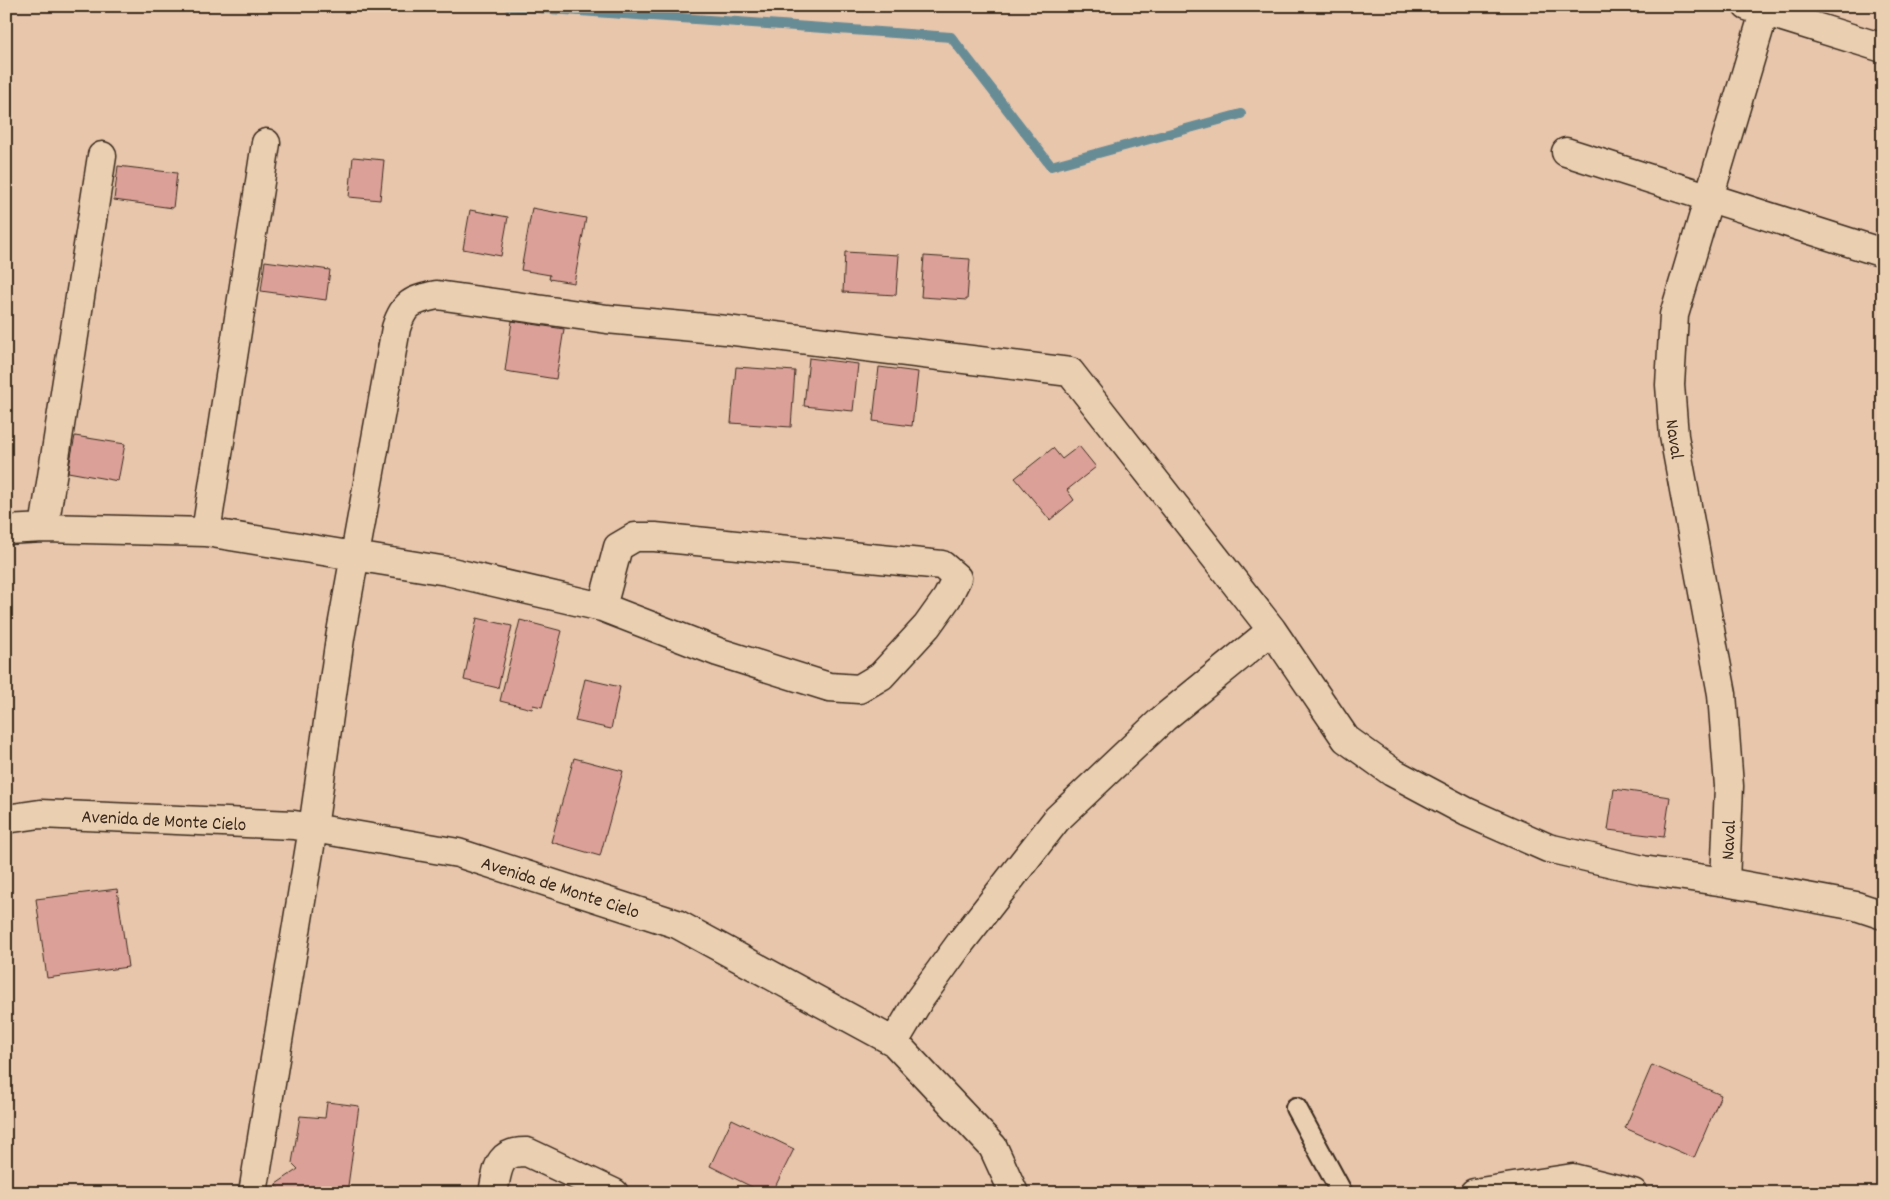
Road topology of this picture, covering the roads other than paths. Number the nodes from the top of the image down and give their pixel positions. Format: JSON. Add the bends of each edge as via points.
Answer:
{"nodes":[{"id":1,"x":1759,"y":8,"type":"edge"},
{"id":2,"x":1883,"y":48,"type":"edge"},
{"id":3,"x":266,"y":143,"type":"dead end"},
{"id":4,"x":1566,"y":152,"type":"dead end"},
{"id":5,"x":102,"y":156,"type":"dead end"},
{"id":6,"x":1709,"y":198,"type":"junction"},
{"id":7,"x":1883,"y":253,"type":"edge"},
{"id":8,"x":44,"y":528,"type":"junction"},
{"id":9,"x":6,"y":530,"type":"edge"},
{"id":10,"x":206,"y":532,"type":"junction"},
{"id":11,"x":354,"y":556,"type":"junction"},
{"id":12,"x":602,"y":606,"type":"junction"},
{"id":13,"x":1272,"y":630,"type":"junction"},
{"id":14,"x":6,"y":819,"type":"edge"},
{"id":15,"x":313,"y":828,"type":"junction"},
{"id":16,"x":1725,"y":882,"type":"junction"},
{"id":17,"x":1883,"y":915,"type":"edge"},
{"id":18,"x":894,"y":1042,"type":"junction"},
{"id":19,"x":1296,"y":1108,"type":"dead end"},
{"id":20,"x":1625,"y":1191,"type":"edge"},
{"id":21,"x":253,"y":1193,"type":"edge"},
{"id":22,"x":493,"y":1193,"type":"edge"},
{"id":23,"x":614,"y":1193,"type":"edge"},
{"id":24,"x":1014,"y":1193,"type":"edge"},
{"id":25,"x":1342,"y":1193,"type":"edge"},
{"id":26,"x":1474,"y":1193,"type":"edge"}],
"edges":[{"from":1,"to":2,"type":"street"},
{"from":1,"to":6,"type":"street","name":"Naval"},
{"from":3,"to":10,"type":"street"},
{"from":4,"to":6,"type":"street"},
{"from":5,"to":8,"type":"street"},
{"from":6,"to":7,"type":"street"},
{"from":6,"to":16,"type":"street","name":"Naval","via":[[1674,315],[1670,385],[1674,436],[1722,694],[1729,786]]},
{"from":8,"to":9,"type":"street"},
{"from":8,"to":10,"type":"street"},
{"from":10,"to":11,"type":"street"},
{"from":11,"to":12,"type":"street","via":[[447,571]]},
{"from":11,"to":13,"type":"street","via":[[396,328],[408,304],[437,295],[608,319],[726,330],[1070,372]]},
{"from":11,"to":15,"type":"street"},
{"from":12,"to":12,"type":"street","via":[[618,547],[635,538],[655,537],[942,565],[957,578],[927,626],[881,676],[859,689],[829,687],[718,652]]},
{"from":13,"to":16,"type":"street","via":[[1346,739],[1392,772],[1467,812],[1548,848],[1643,870]]},
{"from":13,"to":18,"type":"street","via":[[1164,718],[1057,819],[961,942],[919,1000]]},
{"from":14,"to":15,"type":"street","name":"Avenida de Monte Cielo","via":[[40,814]]},
{"from":15,"to":18,"type":"street","name":"Avenida de Monte Cielo","via":[[458,853],[677,924]]},
{"from":15,"to":21,"type":"street"},
{"from":16,"to":17,"type":"street","via":[[1856,906]]},
{"from":18,"to":24,"type":"street","name":"Avenida de Monte Cielo","via":[[993,1147]]},
{"from":19,"to":25,"type":"lane"},
{"from":20,"to":26,"type":"street","via":[[1573,1178]]},
{"from":22,"to":23,"type":"street","via":[[498,1165],[515,1151],[527,1152]]}]}
